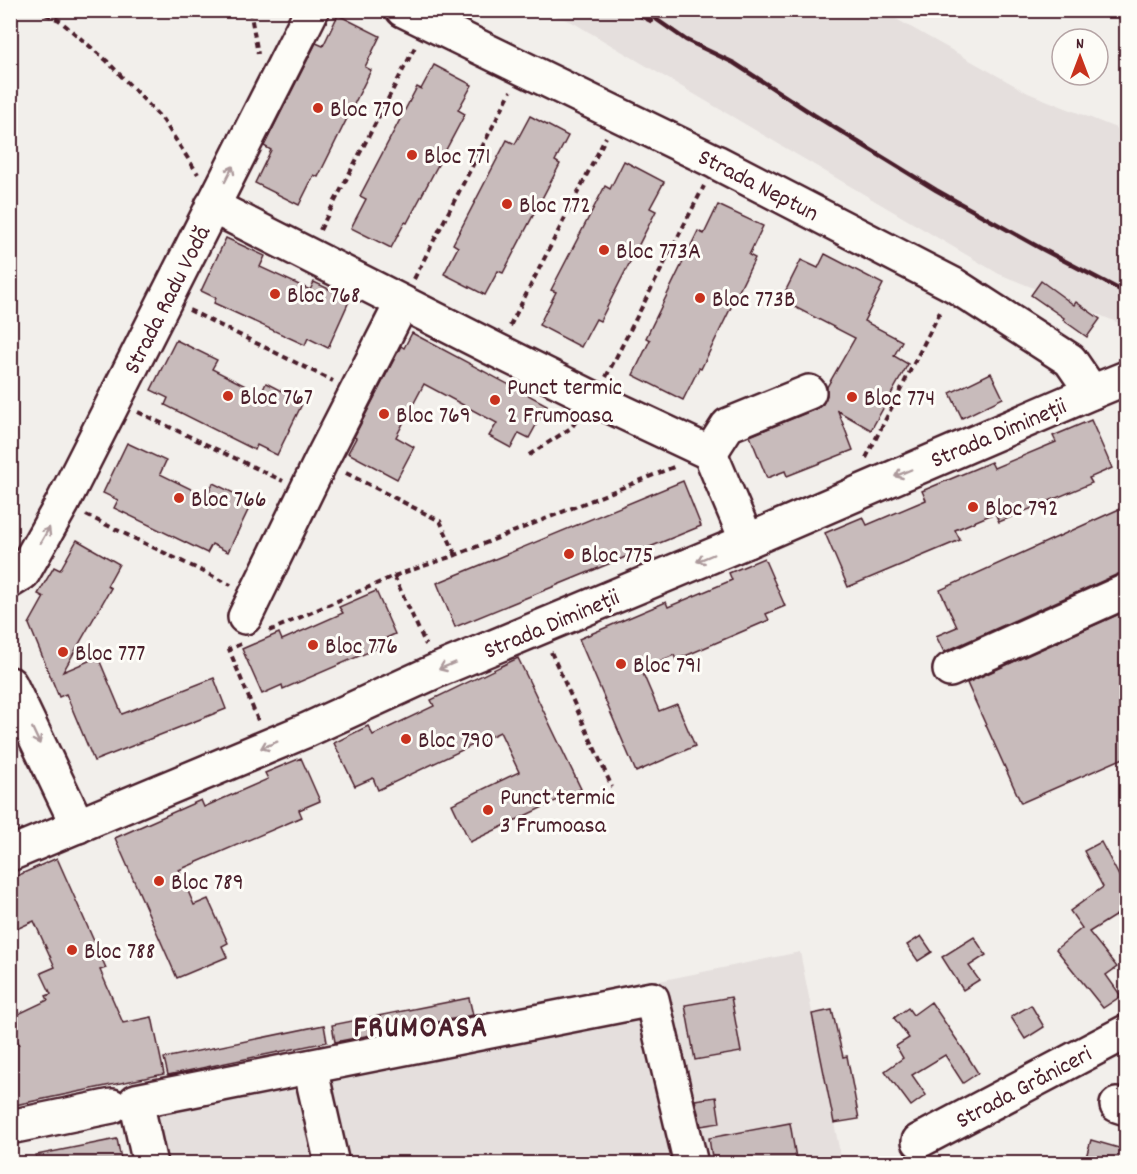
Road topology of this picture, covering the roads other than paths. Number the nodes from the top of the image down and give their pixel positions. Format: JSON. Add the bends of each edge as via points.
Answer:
{"nodes":[{"id":1,"x":312,"y":10,"type":"edge"},
{"id":2,"x":416,"y":16,"type":"edge"},
{"id":3,"x":212,"y":206,"type":"junction"},
{"id":4,"x":402,"y":303,"type":"junction"},
{"id":5,"x":1126,"y":378,"type":"edge"},
{"id":6,"x":809,"y":392,"type":"dead end"},
{"id":7,"x":1092,"y":392,"type":"junction"},
{"id":8,"x":710,"y":453,"type":"junction"},
{"id":9,"x":747,"y":541,"type":"junction"},
{"id":10,"x":10,"y":581,"type":"edge"},
{"id":11,"x":1126,"y":591,"type":"edge"},
{"id":12,"x":253,"y":622,"type":"road end"},
{"id":13,"x":950,"y":670,"type":"dead end"},
{"id":14,"x":10,"y":684,"type":"edge"},
{"id":15,"x":78,"y":826,"type":"junction"},
{"id":16,"x":10,"y":854,"type":"edge"},
{"id":17,"x":1126,"y":1032,"type":"edge"},
{"id":18,"x":310,"y":1067,"type":"junction"},
{"id":19,"x":112,"y":1106,"type":"dead end"},
{"id":20,"x":10,"y":1127,"type":"edge"},
{"id":21,"x":920,"y":1141,"type":"dead end"},
{"id":22,"x":150,"y":1164,"type":"edge"},
{"id":23,"x":332,"y":1164,"type":"edge"},
{"id":24,"x":691,"y":1164,"type":"edge"}],
"edges":[{"from":3,"to":1,"type":"street","name":"Strada Radu Vodă","one_way":true},
{"from":2,"to":7,"type":"street","name":"Strada Neptun","via":[[716,162],[954,285],[1070,360]]},
{"from":3,"to":4,"type":"street"},
{"from":10,"to":3,"type":"street","name":"Strada Radu Vodă","one_way":true,"via":[[23,573],[62,504]]},
{"from":4,"to":8,"type":"street"},
{"from":4,"to":12,"type":"street","via":[[305,492]]},
{"from":5,"to":7,"type":"street"},
{"from":6,"to":8,"type":"street","via":[[728,425]]},
{"from":7,"to":9,"type":"street","name":"Strada Dimineții","one_way":true},
{"from":8,"to":9,"type":"street"},
{"from":9,"to":15,"type":"street","name":"Strada Dimineții","one_way":true},
{"from":11,"to":13,"type":"street"},
{"from":14,"to":15,"type":"street","one_way":true},
{"from":15,"to":16,"type":"street","name":"Strada Dimineții"},
{"from":17,"to":21,"type":"street","name":"Strada Grăniceri"},
{"from":18,"to":22,"type":"street","via":[[136,1101]]},
{"from":18,"to":23,"type":"street"},
{"from":18,"to":24,"type":"street","via":[[652,999]]},
{"from":19,"to":20,"type":"street"}]}
